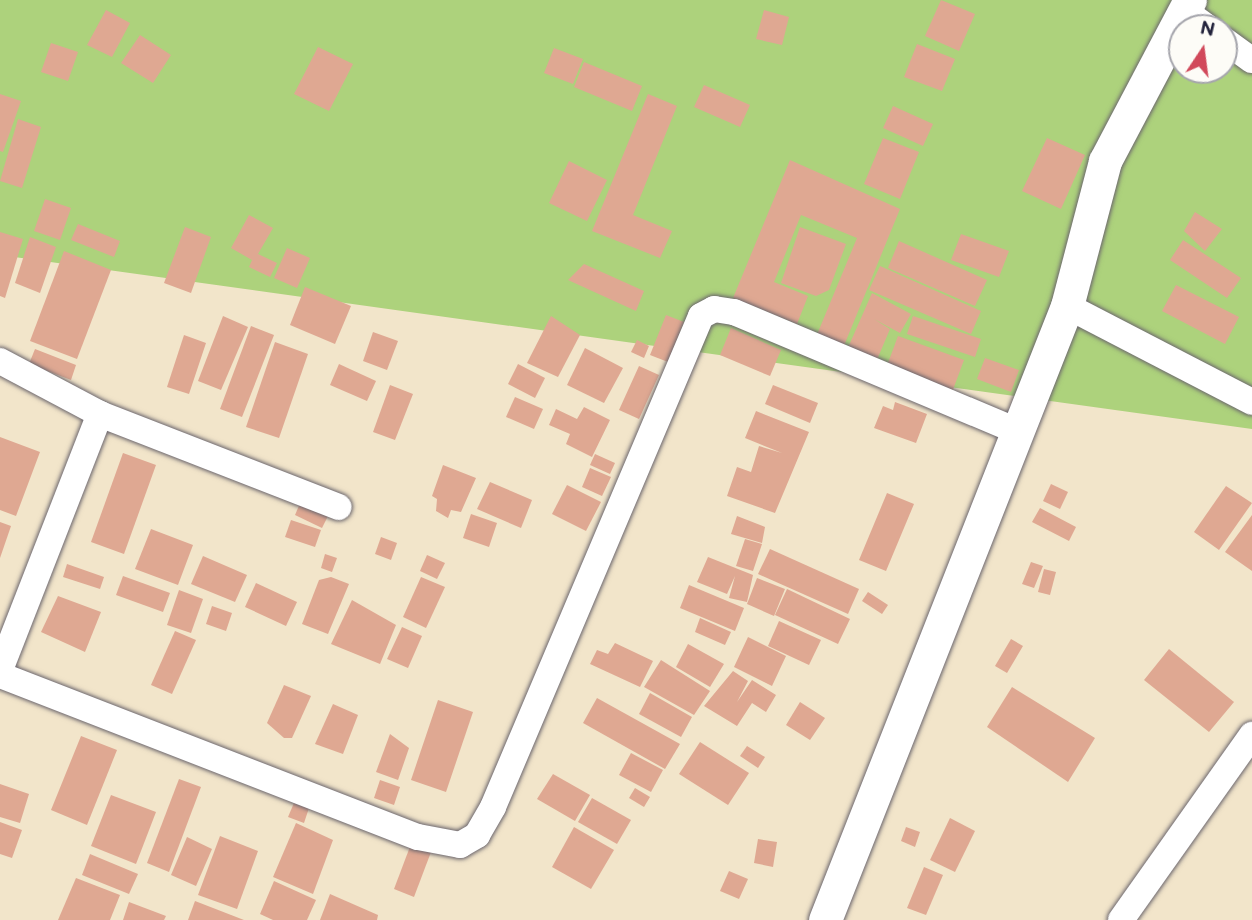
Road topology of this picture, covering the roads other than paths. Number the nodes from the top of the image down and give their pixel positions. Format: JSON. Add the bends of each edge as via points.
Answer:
{"nodes":[{"id":1,"x":1194,"y":13,"type":"edge"},
{"id":2,"x":1067,"y":306,"type":"junction"},
{"id":3,"x":0,"y":361,"type":"edge"},
{"id":4,"x":1252,"y":402,"type":"edge"},
{"id":5,"x":100,"y":414,"type":"junction"},
{"id":6,"x":1017,"y":431,"type":"junction"},
{"id":7,"x":339,"y":507,"type":"dead end"},
{"id":8,"x":0,"y":670,"type":"edge"},
{"id":9,"x":0,"y":675,"type":"edge"},
{"id":10,"x":1252,"y":735,"type":"edge"},
{"id":11,"x":825,"y":920,"type":"edge"},
{"id":12,"x":1121,"y":920,"type":"edge"}],
"edges":[{"from":1,"to":2,"type":"street","via":[[1105,162]]},
{"from":2,"to":4,"type":"street"},
{"from":2,"to":6,"type":"street"},
{"from":3,"to":5,"type":"street"},
{"from":5,"to":7,"type":"street"},
{"from":5,"to":8,"type":"street"},
{"from":6,"to":9,"type":"street","via":[[734,312],[714,309],[701,316],[493,807],[477,835],[460,845],[418,837]]},
{"from":6,"to":11,"type":"street"},
{"from":10,"to":12,"type":"street"}]}
